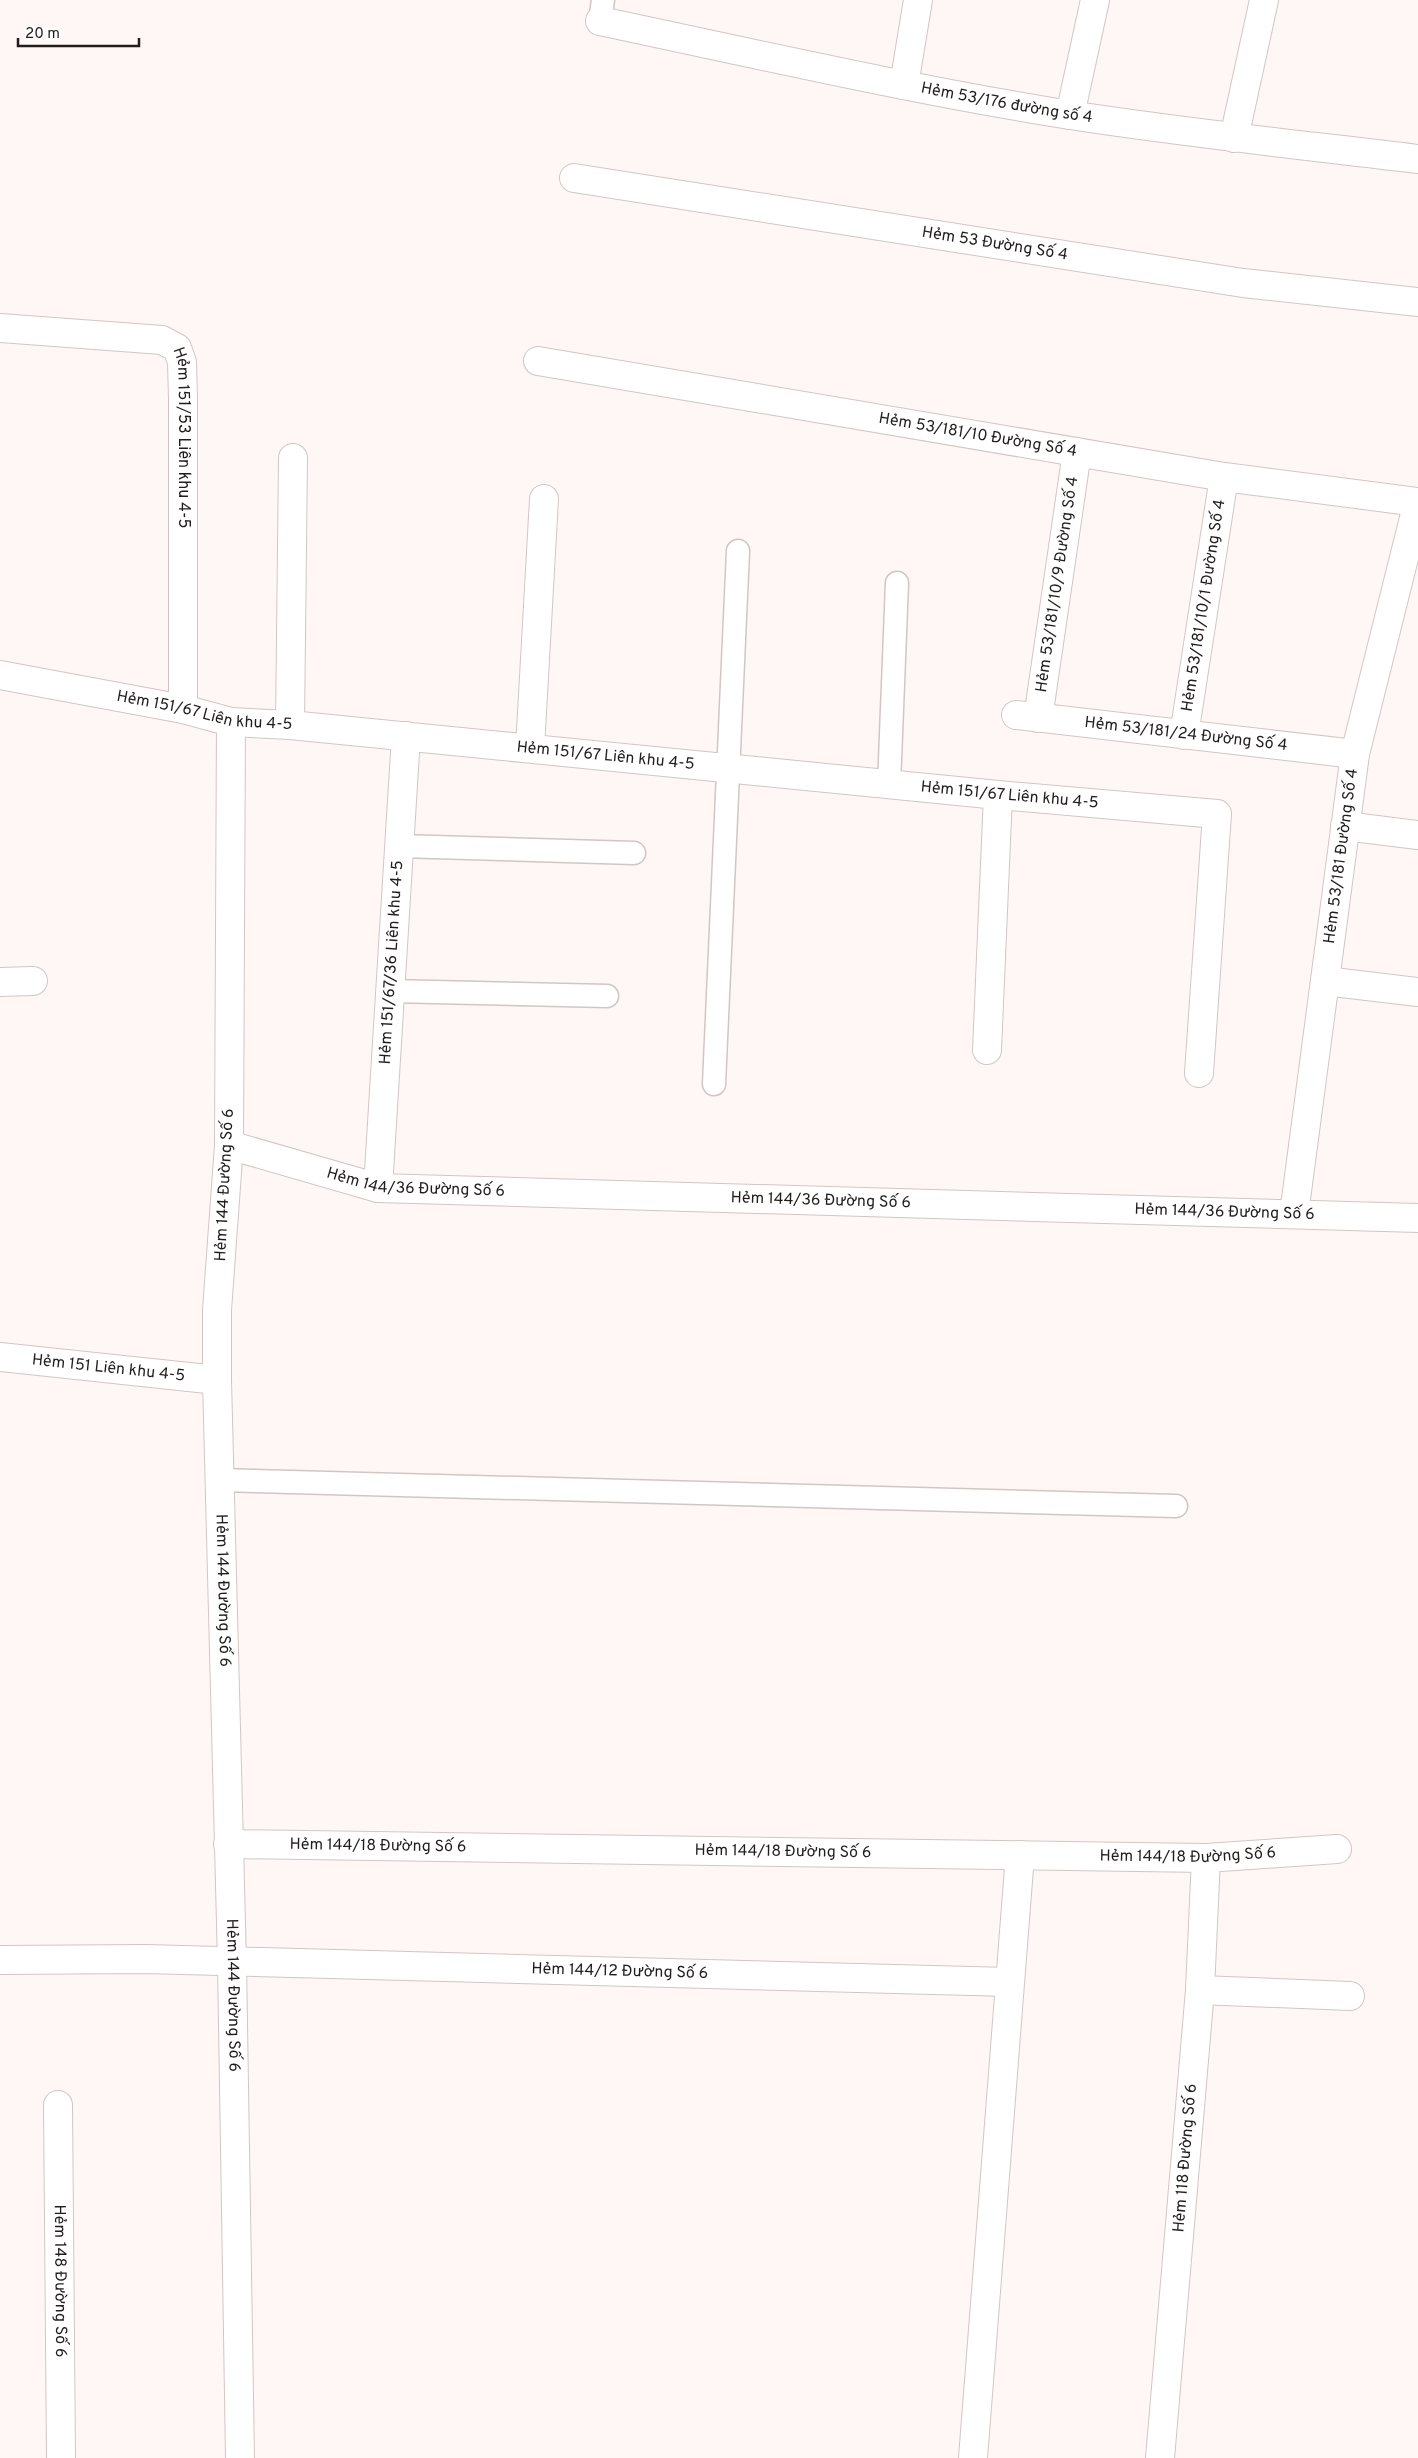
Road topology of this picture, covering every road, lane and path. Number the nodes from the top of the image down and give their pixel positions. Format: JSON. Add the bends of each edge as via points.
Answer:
{"nodes":[{"id":1,"x":918,"y":0,"type":"edge"},
{"id":2,"x":1095,"y":0,"type":"edge"},
{"id":3,"x":1264,"y":0,"type":"edge"},
{"id":4,"x":601,"y":10,"type":"edge"},
{"id":5,"x":904,"y":85,"type":"junction"},
{"id":6,"x":1070,"y":115,"type":"junction"},
{"id":7,"x":1234,"y":138,"type":"junction"},
{"id":8,"x":1418,"y":159,"type":"edge"},
{"id":9,"x":574,"y":178,"type":"dead end"},
{"id":10,"x":1418,"y":302,"type":"edge"},
{"id":11,"x":0,"y":328,"type":"edge"},
{"id":12,"x":538,"y":361,"type":"dead end"},
{"id":13,"x":1077,"y":452,"type":"junction"},
{"id":14,"x":293,"y":458,"type":"dead end"},
{"id":15,"x":1224,"y":476,"type":"junction"},
{"id":16,"x":544,"y":499,"type":"dead end"},
{"id":17,"x":1418,"y":502,"type":"edge"},
{"id":18,"x":738,"y":551,"type":"dead end"},
{"id":19,"x":1409,"y":569,"type":"edge"},
{"id":20,"x":897,"y":583,"type":"dead end"},
{"id":21,"x":0,"y":675,"type":"edge"},
{"id":22,"x":183,"y":709,"type":"junction"},
{"id":23,"x":1027,"y":716,"type":"joint"},
{"id":24,"x":231,"y":722,"type":"junction"},
{"id":25,"x":290,"y":725,"type":"junction"},
{"id":26,"x":1184,"y":735,"type":"junction"},
{"id":27,"x":406,"y":736,"type":"junction"},
{"id":28,"x":530,"y":748,"type":"junction"},
{"id":29,"x":1355,"y":754,"type":"junction"},
{"id":30,"x":727,"y":769,"type":"junction"},
{"id":31,"x":889,"y":785,"type":"junction"},
{"id":32,"x":998,"y":796,"type":"junction"},
{"id":33,"x":1345,"y":826,"type":"junction"},
{"id":34,"x":1418,"y":835,"type":"edge"},
{"id":35,"x":399,"y":846,"type":"junction"},
{"id":36,"x":634,"y":853,"type":"dead end"},
{"id":37,"x":33,"y":981,"type":"dead end"},
{"id":38,"x":1325,"y":981,"type":"junction"},
{"id":39,"x":0,"y":982,"type":"edge"},
{"id":40,"x":390,"y":992,"type":"junction"},
{"id":41,"x":1418,"y":992,"type":"edge"},
{"id":42,"x":608,"y":996,"type":"dead end"},
{"id":43,"x":987,"y":1050,"type":"dead end"},
{"id":44,"x":1199,"y":1073,"type":"dead end"},
{"id":45,"x":714,"y":1084,"type":"dead end"},
{"id":46,"x":229,"y":1145,"type":"junction"},
{"id":47,"x":378,"y":1188,"type":"junction"},
{"id":48,"x":1294,"y":1214,"type":"junction"},
{"id":49,"x":1418,"y":1218,"type":"edge"},
{"id":50,"x":0,"y":1357,"type":"edge"},
{"id":51,"x":216,"y":1380,"type":"junction"},
{"id":52,"x":219,"y":1480,"type":"junction"},
{"id":53,"x":1176,"y":1506,"type":"dead end"},
{"id":54,"x":228,"y":1844,"type":"junction"},
{"id":55,"x":1337,"y":1849,"type":"dead end"},
{"id":56,"x":1020,"y":1855,"type":"junction"},
{"id":57,"x":1206,"y":1858,"type":"junction"},
{"id":58,"x":0,"y":1960,"type":"edge"},
{"id":59,"x":232,"y":1962,"type":"junction"},
{"id":60,"x":1009,"y":1982,"type":"junction"},
{"id":61,"x":1200,"y":1990,"type":"junction"},
{"id":62,"x":1350,"y":1996,"type":"dead end"},
{"id":63,"x":58,"y":2105,"type":"dead end"},
{"id":64,"x":62,"y":2458,"type":"edge"},
{"id":65,"x":240,"y":2458,"type":"edge"},
{"id":66,"x":973,"y":2458,"type":"edge"},
{"id":67,"x":1160,"y":2458,"type":"edge"}],
"edges":[{"from":1,"to":5,"type":"street"},
{"from":2,"to":6,"type":"street"},
{"from":3,"to":7,"type":"street"},
{"from":4,"to":5,"type":"street","name":"Hẻm 53/176 đường số 4"},
{"from":5,"to":6,"type":"street","name":"Hẻm 53/176 đường số 4"},
{"from":6,"to":7,"type":"street","name":"Hẻm 53/176 đường số 4"},
{"from":7,"to":8,"type":"street","name":"Hẻm 53/176 đường số 4"},
{"from":9,"to":10,"type":"street","name":"Hẻm 53 Đường Số 4","via":[[1243,283]]},
{"from":11,"to":22,"type":"street","name":"Hẻm 151/53 Liên khu 4-5","via":[[162,340],[177,348],[182,362]]},
{"from":12,"to":13,"type":"street","name":"Hẻm 53/181/10 Đường Số 4"},
{"from":13,"to":15,"type":"street","name":"Hẻm 53/181/10 Đường Số 4"},
{"from":13,"to":23,"type":"street","name":"Hẻm 53/181/10/9 Đường Số 4"},
{"from":14,"to":25,"type":"street"},
{"from":15,"to":17,"type":"street","name":"Hẻm 53/181/10 Đường Số 4"},
{"from":15,"to":26,"type":"street","name":"Hẻm 53/181/10/1 Đường Số 4"},
{"from":16,"to":28,"type":"street"},
{"from":17,"to":19,"type":"street","name":"Hẻm 53/181 Đường Số 4"},
{"from":18,"to":30,"type":"lane"},
{"from":19,"to":29,"type":"street","name":"Hẻm 53/181 Đường Số 4"},
{"from":20,"to":31,"type":"lane"},
{"from":21,"to":22,"type":"street","name":"Hẻm 151/67 Liên khu 4-5"},
{"from":22,"to":24,"type":"street","name":"Hẻm 151/67 Liên khu 4-5"},
{"from":23,"to":26,"type":"street","name":"Hẻm 53/181/24 Đường Số 4"},
{"from":24,"to":25,"type":"street","name":"Hẻm 151/67 Liên khu 4-5"},
{"from":24,"to":46,"type":"street","name":"Hẻm 144 Đường Số 6"},
{"from":25,"to":27,"type":"street","name":"Hẻm 151/67 Liên khu 4-5"},
{"from":26,"to":29,"type":"street","name":"Hẻm 53/181/24 Đường Số 4"},
{"from":27,"to":28,"type":"street","name":"Hẻm 151/67 Liên khu 4-5"},
{"from":27,"to":35,"type":"street","name":"Hẻm 151/67/36 Liên khu 4-5"},
{"from":28,"to":30,"type":"street","name":"Hẻm 151/67 Liên khu 4-5"},
{"from":29,"to":33,"type":"street","name":"Hẻm 53/181 Đường Số 4"},
{"from":30,"to":31,"type":"street","name":"Hẻm 151/67 Liên khu 4-5"},
{"from":30,"to":45,"type":"lane"},
{"from":31,"to":32,"type":"street","name":"Hẻm 151/67 Liên khu 4-5"},
{"from":32,"to":43,"type":"street"},
{"from":32,"to":44,"type":"street","name":"Hẻm 151/67 Liên khu 4-5","via":[[1217,814]]},
{"from":33,"to":34,"type":"street"},
{"from":33,"to":38,"type":"street","name":"Hẻm 53/181 Đường Số 4"},
{"from":35,"to":36,"type":"lane"},
{"from":35,"to":40,"type":"street","name":"Hẻm 151/67/36 Liên khu 4-5"},
{"from":37,"to":39,"type":"street"},
{"from":38,"to":41,"type":"street"},
{"from":38,"to":48,"type":"street","name":"Hẻm 53/181 Đường Số 4"},
{"from":40,"to":42,"type":"lane"},
{"from":40,"to":47,"type":"street","name":"Hẻm 151/67/36 Liên khu 4-5"},
{"from":46,"to":47,"type":"street","name":"Hẻm 144/36 Đường Số 6"},
{"from":46,"to":51,"type":"street","name":"Hẻm 144 Đường Số 6","via":[[217,1310]]},
{"from":47,"to":48,"type":"street","name":"Hẻm 144/36 Đường Số 6"},
{"from":48,"to":49,"type":"street","name":"Hẻm 144/36 Đường Số 6"},
{"from":50,"to":51,"type":"street","name":"Hẻm 151 Liên khu 4-5"},
{"from":51,"to":52,"type":"street","name":"Hẻm 144 Đường Số 6"},
{"from":52,"to":53,"type":"lane"},
{"from":52,"to":54,"type":"street","name":"Hẻm 144 Đường Số 6"},
{"from":54,"to":56,"type":"street","name":"Hẻm 144/18 Đường Số 6"},
{"from":54,"to":59,"type":"street","name":"Hẻm 144 Đường Số 6"},
{"from":55,"to":57,"type":"street","name":"Hẻm 144/18 Đường Số 6"},
{"from":56,"to":57,"type":"street","name":"Hẻm 144/18 Đường Số 6"},
{"from":56,"to":60,"type":"street"},
{"from":57,"to":61,"type":"street","name":"Hẻm 118 Đường Số 6"},
{"from":58,"to":59,"type":"street","name":"Hẻm 144/12 Đường Số 6"},
{"from":59,"to":60,"type":"street","name":"Hẻm 144/12 Đường Số 6"},
{"from":59,"to":65,"type":"street","name":"Hẻm 144 Đường Số 6"},
{"from":60,"to":66,"type":"street"},
{"from":61,"to":62,"type":"street"},
{"from":61,"to":67,"type":"street","name":"Hẻm 118 Đường Số 6"},
{"from":63,"to":64,"type":"street","name":"Hẻm 148 Đường Số 6"}]}
